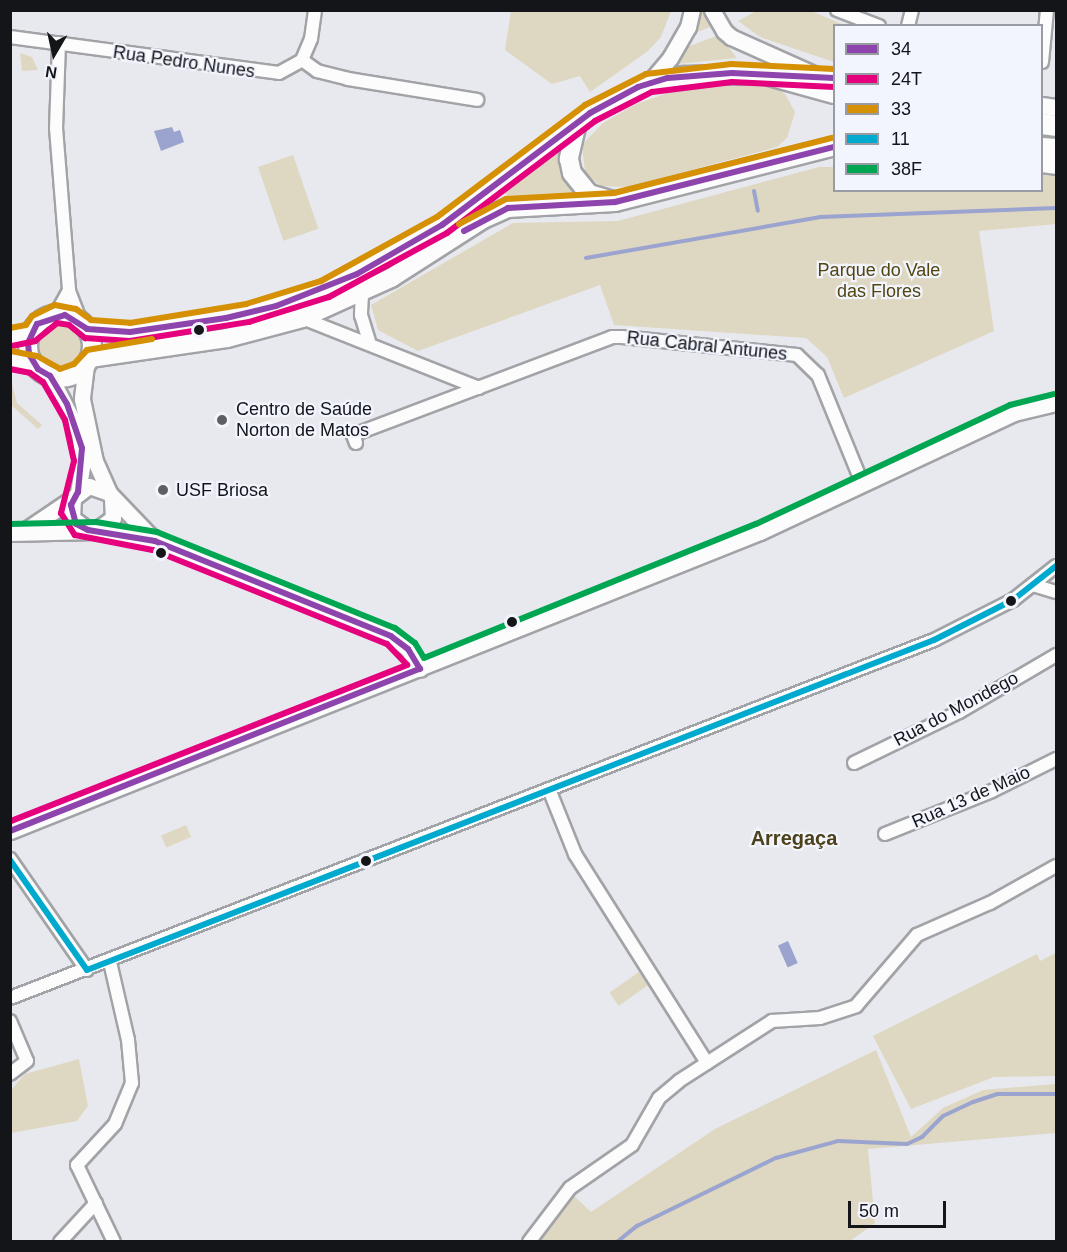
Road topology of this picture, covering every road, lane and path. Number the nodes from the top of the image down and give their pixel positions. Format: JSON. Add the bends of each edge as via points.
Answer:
{"nodes":[{"id":1,"x":315,"y":10,"type":"edge"},
{"id":2,"x":692,"y":10,"type":"edge"},
{"id":3,"x":712,"y":10,"type":"edge"},
{"id":4,"x":837,"y":10,"type":"edge"},
{"id":5,"x":1047,"y":10,"type":"edge"},
{"id":6,"x":874,"y":24,"type":"edge"},
{"id":7,"x":10,"y":37,"type":"edge"},
{"id":8,"x":59,"y":43,"type":"junction"},
{"id":9,"x":1043,"y":45,"type":"edge"},
{"id":10,"x":302,"y":60,"type":"junction"},
{"id":11,"x":762,"y":74,"type":"junction"},
{"id":12,"x":816,"y":75,"type":"junction"},
{"id":13,"x":833,"y":78,"type":"edge"},
{"id":14,"x":649,"y":83,"type":"junction"},
{"id":15,"x":833,"y":93,"type":"edge"},
{"id":16,"x":477,"y":100,"type":"dead end"},
{"id":17,"x":577,"y":123,"type":"junction"},
{"id":18,"x":833,"y":146,"type":"edge"},
{"id":19,"x":615,"y":202,"type":"junction"},
{"id":20,"x":69,"y":291,"type":"junction"},
{"id":21,"x":362,"y":294,"type":"junction"},
{"id":22,"x":56,"y":314,"type":"junction"},
{"id":23,"x":302,"y":318,"type":"junction"},
{"id":24,"x":84,"y":325,"type":"junction"},
{"id":25,"x":31,"y":333,"type":"junction"},
{"id":26,"x":10,"y":337,"type":"edge"},
{"id":27,"x":369,"y":341,"type":"junction"},
{"id":28,"x":10,"y":360,"type":"edge"},
{"id":29,"x":88,"y":361,"type":"junction"},
{"id":30,"x":34,"y":364,"type":"junction"},
{"id":31,"x":50,"y":376,"type":"junction"},
{"id":32,"x":479,"y":388,"type":"junction"},
{"id":33,"x":1056,"y":403,"type":"edge"},
{"id":34,"x":356,"y":443,"type":"dead end"},
{"id":35,"x":863,"y":485,"type":"junction"},
{"id":36,"x":75,"y":495,"type":"junction"},
{"id":37,"x":110,"y":495,"type":"junction"},
{"id":38,"x":92,"y":531,"type":"junction"},
{"id":39,"x":18,"y":532,"type":"edge"},
{"id":40,"x":155,"y":541,"type":"junction"},
{"id":41,"x":1056,"y":566,"type":"edge"},
{"id":42,"x":1034,"y":585,"type":"junction"},
{"id":43,"x":1056,"y":592,"type":"edge"},
{"id":44,"x":1056,"y":655,"type":"edge"},
{"id":45,"x":420,"y":669,"type":"junction"},
{"id":46,"x":1056,"y":759,"type":"edge"},
{"id":47,"x":854,"y":763,"type":"dead end"},
{"id":48,"x":549,"y":789,"type":"junction"},
{"id":49,"x":10,"y":831,"type":"edge"},
{"id":50,"x":885,"y":834,"type":"dead end"},
{"id":51,"x":10,"y":859,"type":"edge"},
{"id":52,"x":1056,"y":866,"type":"edge"},
{"id":53,"x":110,"y":963,"type":"junction"},
{"id":54,"x":87,"y":970,"type":"junction"},
{"id":55,"x":10,"y":998,"type":"edge"},
{"id":56,"x":10,"y":1021,"type":"edge"},
{"id":57,"x":706,"y":1063,"type":"junction"},
{"id":58,"x":10,"y":1074,"type":"edge"},
{"id":59,"x":96,"y":1203,"type":"junction"},
{"id":60,"x":60,"y":1242,"type":"edge"},
{"id":61,"x":114,"y":1242,"type":"edge"},
{"id":62,"x":529,"y":1242,"type":"edge"}],
"edges":[{"from":1,"to":10,"type":"street","via":[[311,39]]},
{"from":2,"to":14,"type":"street","via":[[675,51]]},
{"from":3,"to":12,"type":"street","via":[[724,31]]},
{"from":4,"to":6,"type":"street"},
{"from":5,"to":9,"type":"street"},
{"from":7,"to":8,"type":"street","name":"Rua Pedro Nunes"},
{"from":8,"to":10,"type":"street","name":"Rua Pedro Nunes","via":[[279,74]]},
{"from":8,"to":20,"type":"street","via":[[56,128]]},
{"from":10,"to":16,"type":"street","via":[[317,71],[348,79]]},
{"from":11,"to":12,"type":"main road"},
{"from":11,"to":14,"type":"main road","via":[[683,76]]},
{"from":11,"to":15,"type":"main road"},
{"from":12,"to":13,"type":"main road"},
{"from":14,"to":17,"type":"main road","via":[[619,95]]},
{"from":17,"to":19,"type":"main road","via":[[569,159],[572,173],[589,194]]},
{"from":17,"to":24,"type":"main road","via":[[442,225],[325,289],[248,313],[184,325],[130,332]]},
{"from":18,"to":19,"type":"main road"},
{"from":19,"to":21,"type":"main road","via":[[508,208],[483,219]]},
{"from":20,"to":22,"type":"street"},
{"from":20,"to":24,"type":"street"},
{"from":21,"to":23,"type":"main road"},
{"from":21,"to":27,"type":"street","via":[[361,315]]},
{"from":22,"to":24,"type":"main road"},
{"from":22,"to":25,"type":"main road","via":[[37,324]]},
{"from":23,"to":27,"type":"street"},
{"from":23,"to":29,"type":"main road","via":[[227,338]]},
{"from":24,"to":29,"type":"main road","via":[[92,347]]},
{"from":25,"to":26,"type":"main road"},
{"from":25,"to":30,"type":"main road","via":[[28,343]]},
{"from":27,"to":32,"type":"street"},
{"from":28,"to":30,"type":"main road"},
{"from":29,"to":31,"type":"main road","via":[[70,376]]},
{"from":29,"to":37,"type":"street","via":[[85,420],[95,461]]},
{"from":30,"to":31,"type":"main road"},
{"from":31,"to":36,"type":"street","via":[[79,433],[83,461]]},
{"from":32,"to":34,"type":"street","name":"Rua Cabral Antunes","via":[[353,435]]},
{"from":32,"to":35,"type":"street","name":"Rua Cabral Antunes","via":[[612,337],[797,355],[818,375]]},
{"from":33,"to":35,"type":"street","via":[[1014,413]]},
{"from":35,"to":45,"type":"street","via":[[760,532]]},
{"from":36,"to":37,"type":"street","via":[[89,486]]},
{"from":36,"to":38,"type":"street","via":[[72,518]]},
{"from":36,"to":39,"type":"street"},
{"from":37,"to":38,"type":"street","via":[[113,518]]},
{"from":37,"to":40,"type":"street"},
{"from":38,"to":39,"type":"street"},
{"from":38,"to":40,"type":"street"},
{"from":40,"to":45,"type":"street","via":[[391,636],[408,649]]},
{"from":41,"to":42,"type":"street"},
{"from":42,"to":43,"type":"street"},
{"from":42,"to":48,"type":"street","via":[[984,617],[934,640]]},
{"from":44,"to":47,"type":"street","name":"Rua do Mondego","via":[[958,711]]},
{"from":45,"to":49,"type":"street"},
{"from":46,"to":50,"type":"street","name":"Rua 13 de Maio","via":[[992,791]]},
{"from":48,"to":53,"type":"street"},
{"from":48,"to":57,"type":"street","via":[[575,854]]},
{"from":51,"to":54,"type":"street"},
{"from":52,"to":57,"type":"street","via":[[990,903],[917,935],[856,1006],[820,1018],[771,1021]]},
{"from":53,"to":54,"type":"street"},
{"from":53,"to":59,"type":"street","via":[[126,1031],[132,1083],[115,1124],[77,1165]]},
{"from":54,"to":55,"type":"street"},
{"from":56,"to":58,"type":"street","via":[[27,1061]]},
{"from":57,"to":62,"type":"street","via":[[659,1098],[632,1145],[570,1188]]},
{"from":59,"to":60,"type":"street"},
{"from":59,"to":61,"type":"street"}]}
